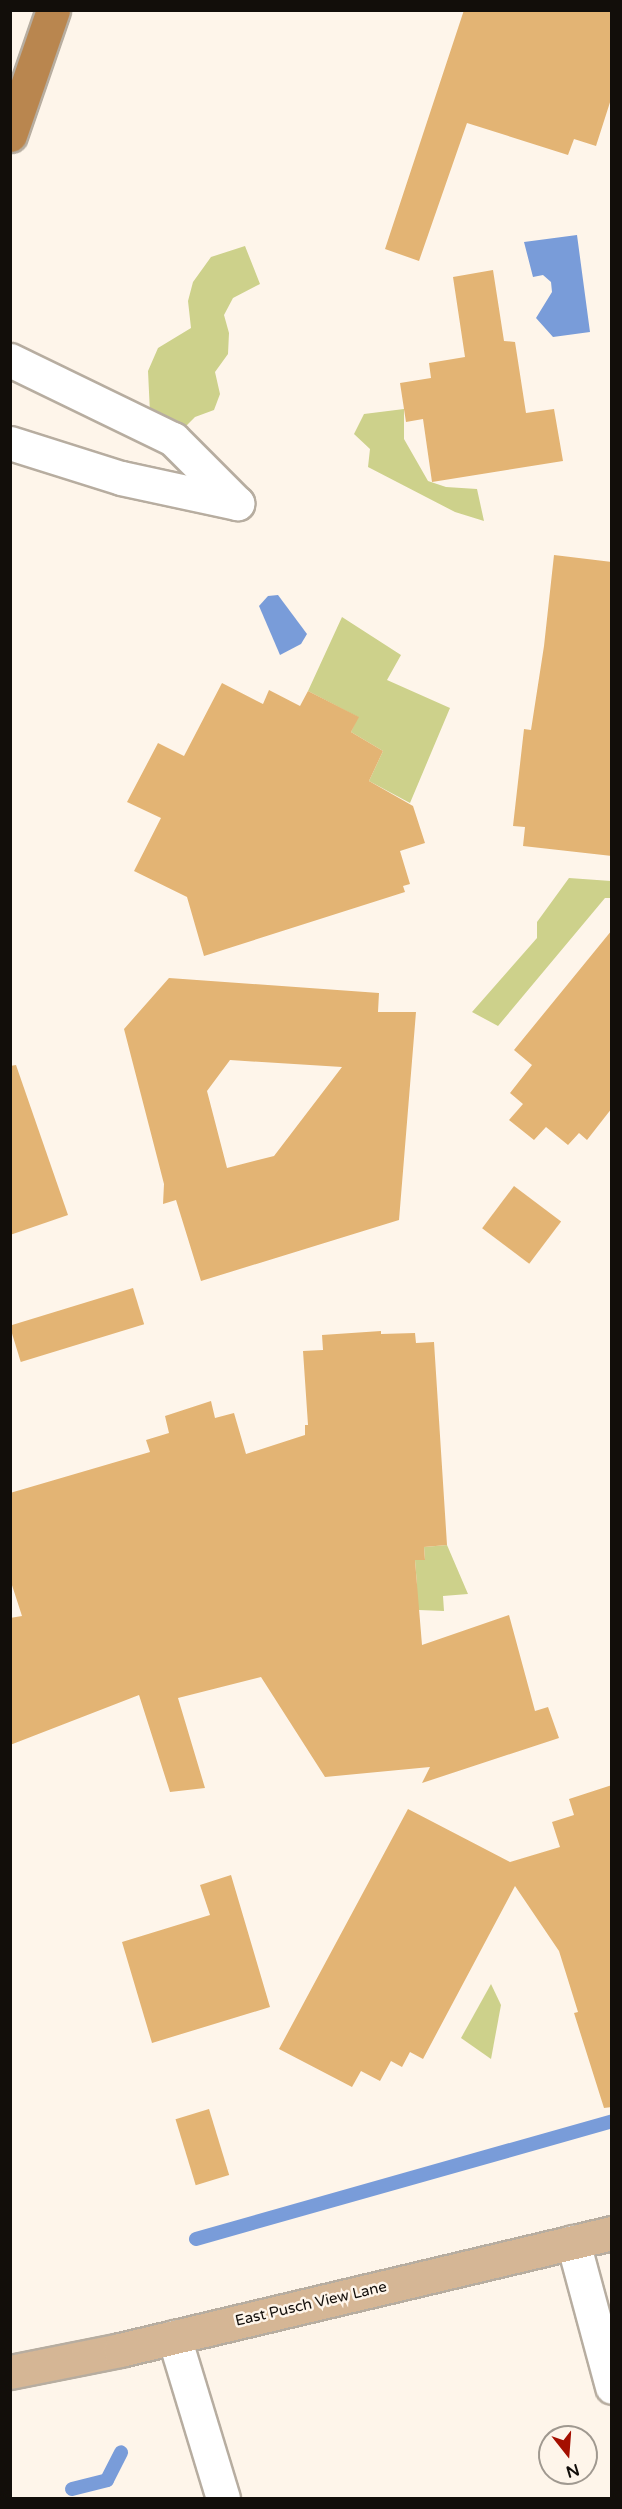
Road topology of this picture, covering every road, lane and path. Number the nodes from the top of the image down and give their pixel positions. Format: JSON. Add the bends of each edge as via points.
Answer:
{"nodes":[{"id":1,"x":53,"y":10,"type":"edge"},
{"id":2,"x":10,"y":135,"type":"edge"},
{"id":3,"x":10,"y":360,"type":"edge"},
{"id":4,"x":10,"y":443,"type":"edge"},
{"id":5,"x":612,"y":2233,"type":"edge"},
{"id":6,"x":573,"y":2242,"type":"junction"},
{"id":7,"x":174,"y":2337,"type":"junction"},
{"id":8,"x":10,"y":2372,"type":"edge"},
{"id":9,"x":612,"y":2387,"type":"edge"},
{"id":10,"x":223,"y":2499,"type":"edge"}],
"edges":[{"from":1,"to":2,"type":"highway"},
{"from":3,"to":4,"type":"lane","via":[[173,439],[237,503],[121,478]]},
{"from":5,"to":6,"type":"main road","name":"East Pusch View Lane"},
{"from":6,"to":7,"type":"main road","name":"East Pusch View Lane"},
{"from":6,"to":9,"type":"lane"},
{"from":7,"to":8,"type":"main road","name":"East Pusch View Lane"},
{"from":7,"to":10,"type":"lane"}]}
